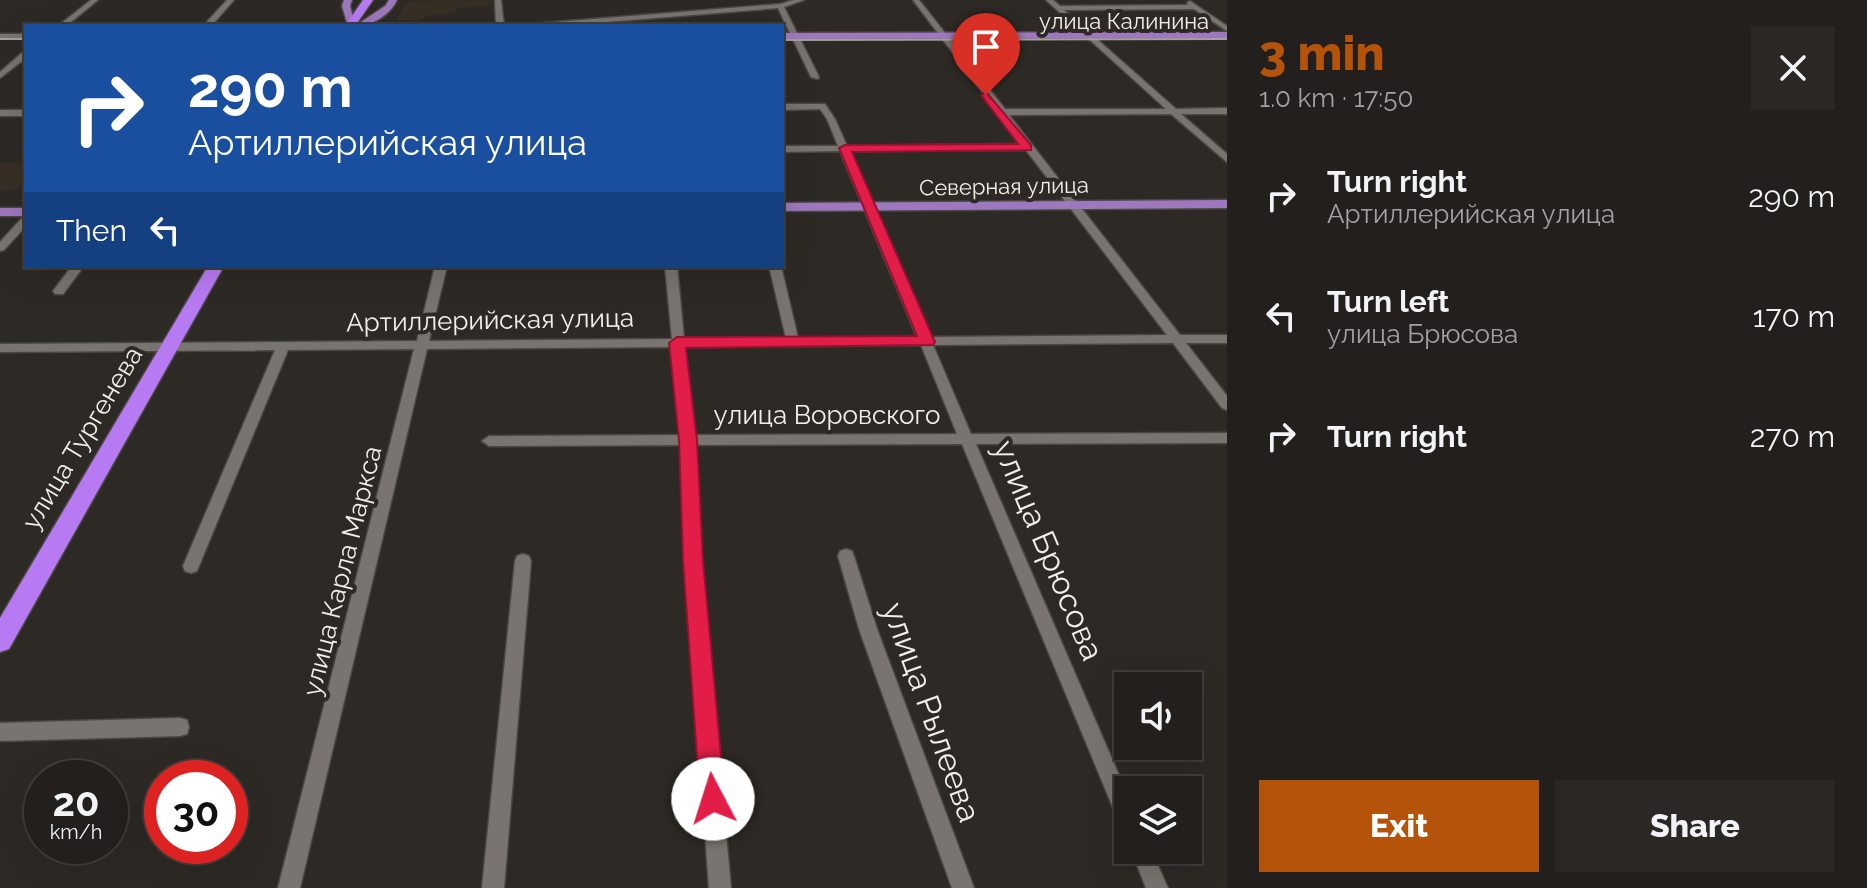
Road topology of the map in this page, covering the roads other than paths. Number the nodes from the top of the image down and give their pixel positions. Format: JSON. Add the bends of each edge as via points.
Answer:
{"nodes":[{"id":1,"x":95,"y":0,"type":"edge"},
{"id":2,"x":231,"y":0,"type":"edge"},
{"id":3,"x":349,"y":0,"type":"edge"},
{"id":4,"x":498,"y":0,"type":"edge"},
{"id":5,"x":801,"y":0,"type":"edge"},
{"id":6,"x":916,"y":0,"type":"edge"},
{"id":7,"x":1049,"y":0,"type":"edge"},
{"id":8,"x":1186,"y":0,"type":"edge"},
{"id":9,"x":369,"y":2,"type":"edge"},
{"id":10,"x":391,"y":4,"type":"edge"},
{"id":11,"x":780,"y":6,"type":"junction"},
{"id":12,"x":1197,"y":7,"type":"junction"},
{"id":13,"x":1058,"y":8,"type":"junction"},
{"id":14,"x":65,"y":24,"type":"edge"},
{"id":15,"x":209,"y":24,"type":"edge"},
{"id":16,"x":354,"y":24,"type":"edge"},
{"id":17,"x":355,"y":24,"type":"edge"},
{"id":18,"x":356,"y":24,"type":"edge"},
{"id":19,"x":500,"y":24,"type":"edge"},
{"id":20,"x":556,"y":24,"type":"edge"},
{"id":21,"x":1227,"y":29,"type":"edge"},
{"id":22,"x":1227,"y":35,"type":"edge"},
{"id":23,"x":0,"y":36,"type":"edge"},
{"id":24,"x":24,"y":36,"type":"edge"},
{"id":25,"x":784,"y":36,"type":"edge"},
{"id":26,"x":795,"y":39,"type":"junction"},
{"id":27,"x":945,"y":39,"type":"junction"},
{"id":28,"x":1093,"y":39,"type":"junction"},
{"id":29,"x":1227,"y":41,"type":"edge"},
{"id":30,"x":784,"y":42,"type":"edge"},
{"id":31,"x":0,"y":43,"type":"edge"},
{"id":32,"x":24,"y":43,"type":"edge"},
{"id":33,"x":24,"y":56,"type":"edge"},
{"id":34,"x":0,"y":76,"type":"edge"},
{"id":35,"x":815,"y":77,"type":"dead end"},
{"id":36,"x":784,"y":107,"type":"edge"},
{"id":37,"x":1174,"y":111,"type":"junction"},
{"id":38,"x":1227,"y":111,"type":"edge"},
{"id":39,"x":999,"y":112,"type":"junction"},
{"id":40,"x":0,"y":113,"type":"edge"},
{"id":41,"x":24,"y":113,"type":"edge"},
{"id":42,"x":1026,"y":147,"type":"junction"},
{"id":43,"x":845,"y":148,"type":"junction"},
{"id":44,"x":784,"y":149,"type":"edge"},
{"id":45,"x":1227,"y":159,"type":"edge"},
{"id":46,"x":0,"y":203,"type":"edge"},
{"id":47,"x":24,"y":203,"type":"edge"},
{"id":48,"x":1227,"y":204,"type":"edge"},
{"id":49,"x":1073,"y":205,"type":"junction"},
{"id":50,"x":784,"y":207,"type":"edge"},
{"id":51,"x":869,"y":207,"type":"junction"},
{"id":52,"x":0,"y":212,"type":"edge"},
{"id":53,"x":24,"y":212,"type":"edge"},
{"id":54,"x":24,"y":222,"type":"edge"},
{"id":55,"x":0,"y":248,"type":"edge"},
{"id":56,"x":76,"y":268,"type":"edge"},
{"id":57,"x":205,"y":268,"type":"edge"},
{"id":58,"x":215,"y":268,"type":"edge"},
{"id":59,"x":441,"y":268,"type":"edge"},
{"id":60,"x":671,"y":268,"type":"edge"},
{"id":61,"x":775,"y":268,"type":"edge"},
{"id":62,"x":59,"y":291,"type":"dead end"},
{"id":63,"x":1177,"y":339,"type":"junction"},
{"id":64,"x":1227,"y":339,"type":"edge"},
{"id":65,"x":793,"y":342,"type":"junction"},
{"id":66,"x":927,"y":342,"type":"junction"},
{"id":67,"x":677,"y":343,"type":"junction"},
{"id":68,"x":283,"y":346,"type":"junction"},
{"id":69,"x":422,"y":346,"type":"junction"},
{"id":70,"x":165,"y":347,"type":"junction"},
{"id":71,"x":0,"y":348,"type":"edge"},
{"id":72,"x":1227,"y":405,"type":"edge"},
{"id":73,"x":1227,"y":438,"type":"edge"},
{"id":74,"x":967,"y":439,"type":"junction"},
{"id":75,"x":688,"y":440,"type":"junction"},
{"id":76,"x":489,"y":441,"type":"dead end"},
{"id":77,"x":846,"y":556,"type":"dead end"},
{"id":78,"x":523,"y":561,"type":"dead end"},
{"id":79,"x":191,"y":566,"type":"dead end"},
{"id":80,"x":0,"y":613,"type":"edge"},
{"id":81,"x":0,"y":641,"type":"edge"},
{"id":82,"x":180,"y":727,"type":"dead end"},
{"id":83,"x":0,"y":732,"type":"edge"},
{"id":84,"x":1114,"y":787,"type":"edge"},
{"id":85,"x":1147,"y":864,"type":"edge"},
{"id":86,"x":289,"y":888,"type":"edge"},
{"id":87,"x":493,"y":888,"type":"edge"},
{"id":88,"x":720,"y":888,"type":"edge"},
{"id":89,"x":963,"y":888,"type":"edge"},
{"id":90,"x":1157,"y":888,"type":"edge"}],
"edges":[{"from":1,"to":14,"type":"street"},
{"from":2,"to":15,"type":"street"},
{"from":3,"to":9,"type":"main road"},
{"from":3,"to":16,"type":"main road","via":[[346,6]]},
{"from":4,"to":19,"type":"street"},
{"from":5,"to":11,"type":"street"},
{"from":6,"to":27,"type":"street"},
{"from":7,"to":13,"type":"street"},
{"from":8,"to":12,"type":"street"},
{"from":9,"to":10,"type":"main road","via":[[375,12]]},
{"from":9,"to":17,"type":"highway"},
{"from":10,"to":18,"type":"main road"},
{"from":11,"to":20,"type":"street"},
{"from":11,"to":26,"type":"street"},
{"from":12,"to":13,"type":"street"},
{"from":12,"to":21,"type":"street"},
{"from":13,"to":28,"type":"street"},
{"from":22,"to":28,"type":"main road","name":"улица Калинина"},
{"from":23,"to":24,"type":"street"},
{"from":25,"to":26,"type":"main road","name":"улица Калинина"},
{"from":26,"to":27,"type":"main road","name":"улица Калинина"},
{"from":26,"to":30,"type":"main road","name":"улица Калинина"},
{"from":26,"to":35,"type":"street"},
{"from":27,"to":28,"type":"main road","name":"улица Калинина"},
{"from":27,"to":39,"type":"street"},
{"from":28,"to":29,"type":"main road","name":"улица Калинина"},
{"from":28,"to":37,"type":"street"},
{"from":31,"to":32,"type":"street"},
{"from":33,"to":34,"type":"street"},
{"from":36,"to":43,"type":"street","name":"улица Брюсова","via":[[822,106]]},
{"from":37,"to":38,"type":"street"},
{"from":37,"to":39,"type":"street"},
{"from":37,"to":45,"type":"street"},
{"from":39,"to":42,"type":"street"},
{"from":40,"to":41,"type":"street"},
{"from":42,"to":43,"type":"street"},
{"from":42,"to":49,"type":"street"},
{"from":43,"to":44,"type":"street"},
{"from":43,"to":51,"type":"street","name":"улица Брюсова"},
{"from":46,"to":47,"type":"main road"},
{"from":48,"to":49,"type":"main road","name":"Северная улица"},
{"from":49,"to":51,"type":"main road","name":"Северная улица"},
{"from":49,"to":63,"type":"street"},
{"from":50,"to":51,"type":"main road","name":"Северная улица"},
{"from":51,"to":66,"type":"street","name":"улица Брюсова"},
{"from":52,"to":53,"type":"main road"},
{"from":54,"to":55,"type":"street"},
{"from":56,"to":62,"type":"street"},
{"from":57,"to":70,"type":"highway","name":"улица Тургенева"},
{"from":58,"to":70,"type":"highway","name":"улица Тургенева"},
{"from":59,"to":69,"type":"street","name":"улица Карла Маркса"},
{"from":60,"to":67,"type":"street","name":"улица Воровского"},
{"from":61,"to":65,"type":"street"},
{"from":63,"to":64,"type":"street","name":"Артиллерийская улица"},
{"from":63,"to":66,"type":"street","name":"Артиллерийская улица"},
{"from":63,"to":72,"type":"street"},
{"from":65,"to":66,"type":"street","name":"Артиллерийская улица"},
{"from":65,"to":67,"type":"street","name":"Артиллерийская улица"},
{"from":66,"to":74,"type":"street","name":"улица Брюсова"},
{"from":67,"to":69,"type":"street","name":"Артиллерийская улица"},
{"from":67,"to":75,"type":"street","name":"улица Воровского"},
{"from":68,"to":69,"type":"street","name":"Артиллерийская улица"},
{"from":68,"to":70,"type":"street","name":"Артиллерийская улица"},
{"from":68,"to":79,"type":"street"},
{"from":69,"to":86,"type":"street","name":"улица Карла Маркса"},
{"from":70,"to":71,"type":"street","name":"Артиллерийская улица"},
{"from":70,"to":80,"type":"highway","name":"улица Тургенева"},
{"from":70,"to":81,"type":"highway","name":"улица Тургенева"},
{"from":73,"to":74,"type":"street","name":"улица Брюсова"},
{"from":74,"to":75,"type":"street","name":"улица Воровского"},
{"from":74,"to":84,"type":"street","name":"улица Брюсова"},
{"from":75,"to":76,"type":"street","name":"улица Воровского"},
{"from":75,"to":88,"type":"street","name":"улица Воровского"},
{"from":77,"to":89,"type":"street","name":"улица Рылеева"},
{"from":78,"to":87,"type":"street"},
{"from":82,"to":83,"type":"street"},
{"from":85,"to":90,"type":"street"}]}
